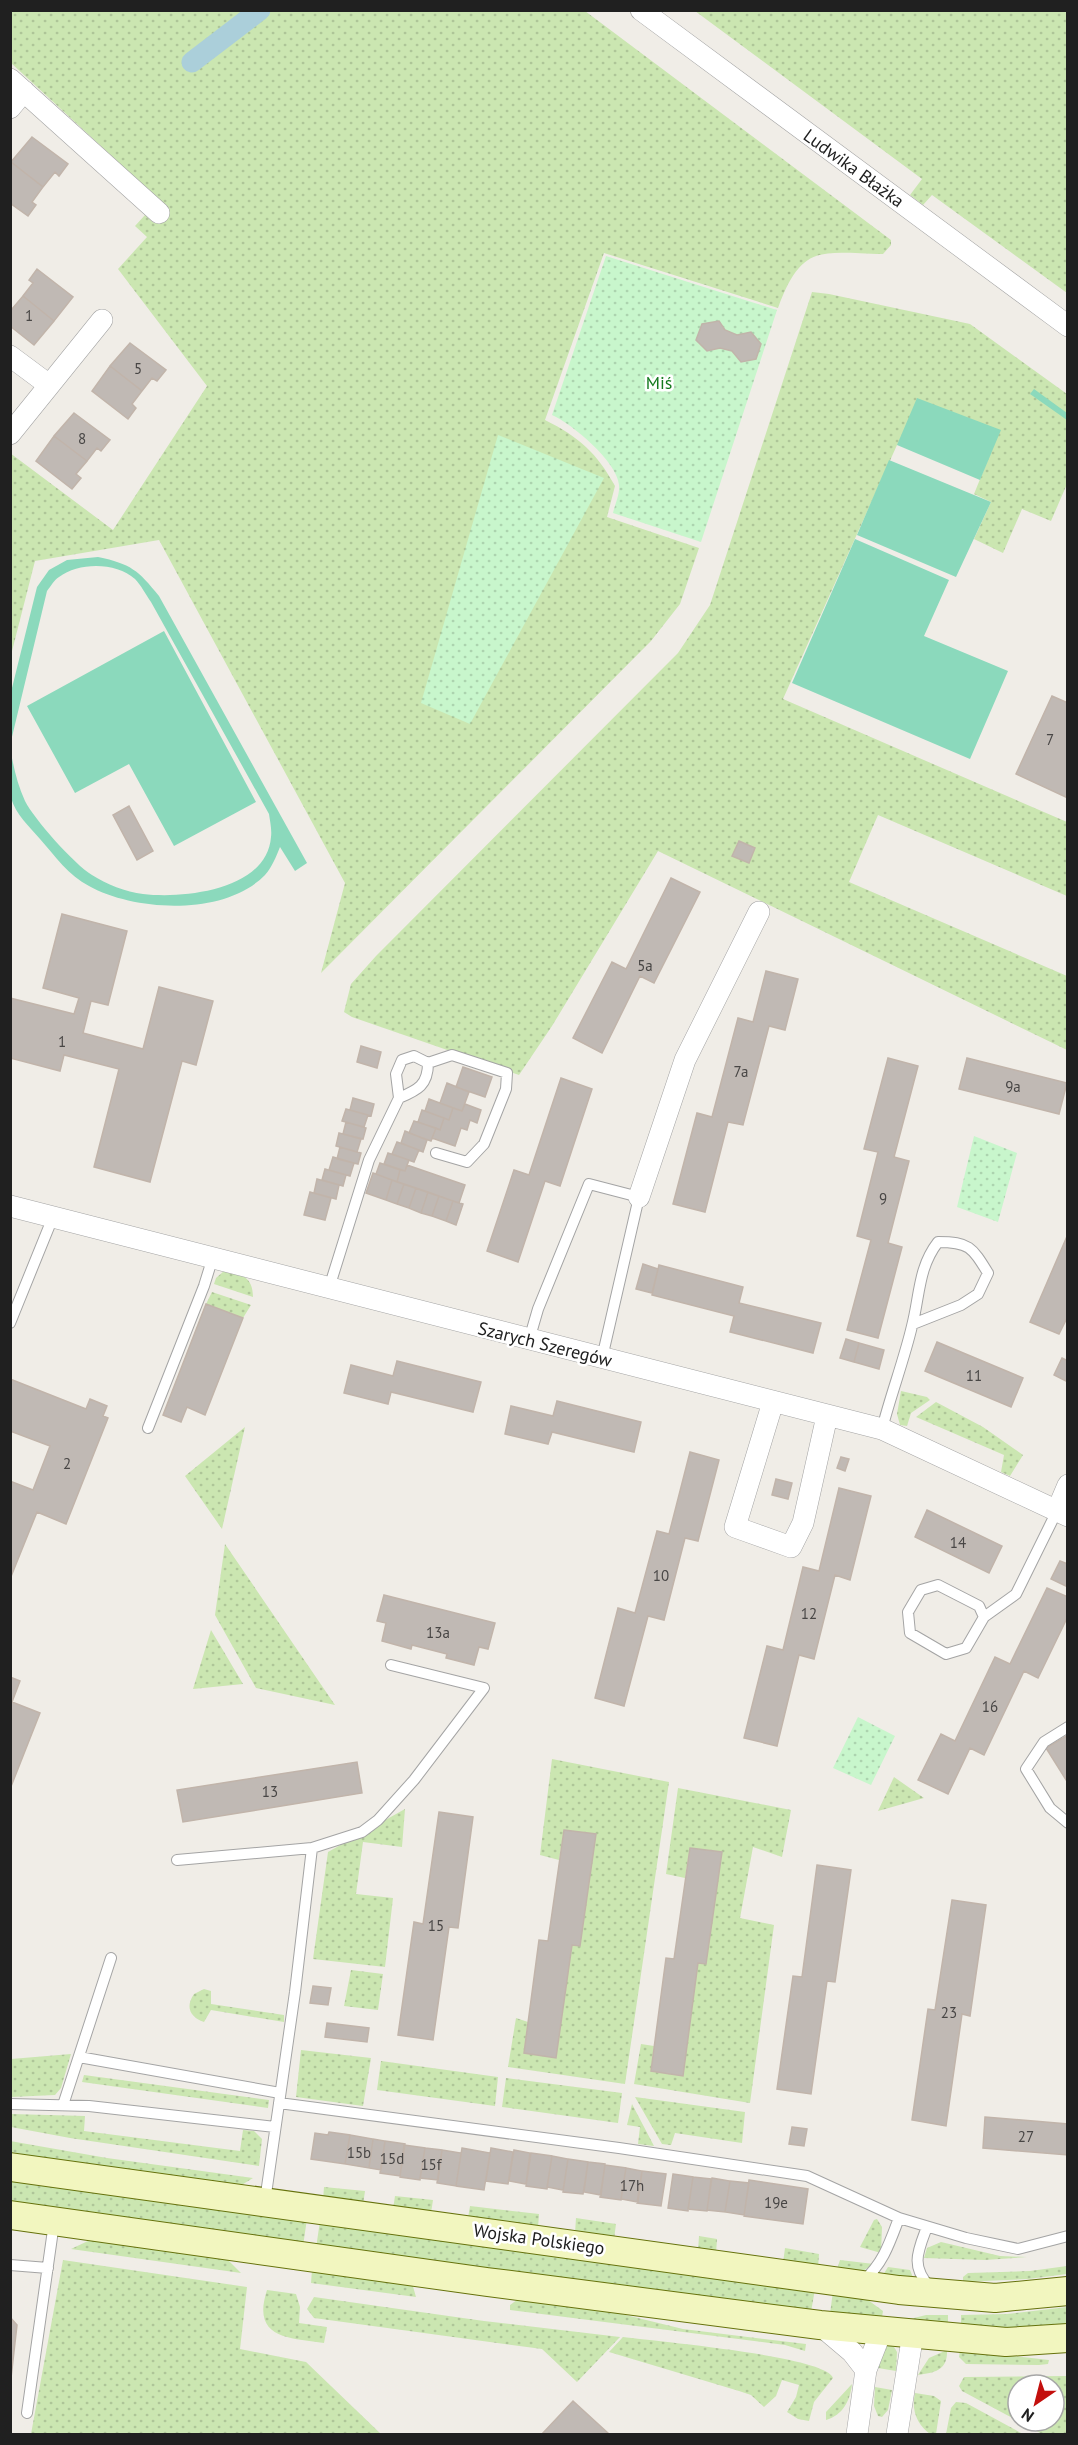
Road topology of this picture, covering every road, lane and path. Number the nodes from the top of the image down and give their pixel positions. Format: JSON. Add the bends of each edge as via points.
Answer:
{"nodes":[{"id":1,"x":641,"y":10,"type":"edge"},
{"id":2,"x":17,"y":85,"type":"edge"},
{"id":3,"x":10,"y":108,"type":"edge"},
{"id":4,"x":159,"y":213,"type":"dead end"},
{"id":5,"x":102,"y":320,"type":"dead end"},
{"id":6,"x":1068,"y":326,"type":"edge"},
{"id":7,"x":10,"y":356,"type":"edge"},
{"id":8,"x":49,"y":385,"type":"junction"},
{"id":9,"x":10,"y":434,"type":"edge"},
{"id":10,"x":759,"y":912,"type":"dead end"},
{"id":11,"x":428,"y":1063,"type":"junction"},
{"id":12,"x":399,"y":1098,"type":"junction"},
{"id":13,"x":436,"y":1153,"type":"dead end"},
{"id":14,"x":639,"y":1197,"type":"junction"},
{"id":15,"x":10,"y":1206,"type":"edge"},
{"id":16,"x":53,"y":1217,"type":"junction"},
{"id":17,"x":213,"y":1257,"type":"junction"},
{"id":18,"x":329,"y":1288,"type":"junction"},
{"id":19,"x":10,"y":1323,"type":"edge"},
{"id":20,"x":913,"y":1324,"type":"junction"},
{"id":21,"x":529,"y":1340,"type":"junction"},
{"id":22,"x":602,"y":1358,"type":"junction"},
{"id":23,"x":773,"y":1402,"type":"junction"},
{"id":24,"x":826,"y":1416,"type":"junction"},
{"id":25,"x":148,"y":1428,"type":"dead end"},
{"id":26,"x":882,"y":1429,"type":"junction"},
{"id":27,"x":1068,"y":1485,"type":"edge"},
{"id":28,"x":1062,"y":1513,"type":"edge"},
{"id":29,"x":984,"y":1617,"type":"junction"},
{"id":30,"x":391,"y":1665,"type":"dead end"},
{"id":31,"x":1068,"y":1727,"type":"edge"},
{"id":32,"x":1068,"y":1823,"type":"edge"},
{"id":33,"x":312,"y":1848,"type":"junction"},
{"id":34,"x":177,"y":1860,"type":"dead end"},
{"id":35,"x":111,"y":1958,"type":"dead end"},
{"id":36,"x":79,"y":2057,"type":"junction"},
{"id":37,"x":280,"y":2098,"type":"junction"},
{"id":38,"x":10,"y":2104,"type":"edge"},
{"id":39,"x":63,"y":2105,"type":"junction"},
{"id":40,"x":275,"y":2127,"type":"junction"},
{"id":41,"x":10,"y":2167,"type":"edge"},
{"id":42,"x":265,"y":2202,"type":"junction"},
{"id":43,"x":10,"y":2215,"type":"edge"},
{"id":44,"x":899,"y":2218,"type":"junction"},
{"id":45,"x":55,"y":2221,"type":"junction"},
{"id":46,"x":927,"y":2227,"type":"junction"},
{"id":47,"x":1068,"y":2236,"type":"edge"},
{"id":48,"x":10,"y":2265,"type":"edge"},
{"id":49,"x":48,"y":2268,"type":"junction"},
{"id":50,"x":859,"y":2284,"type":"junction"},
{"id":51,"x":899,"y":2290,"type":"junction"},
{"id":52,"x":1068,"y":2291,"type":"edge"},
{"id":53,"x":936,"y":2294,"type":"junction"},
{"id":54,"x":820,"y":2325,"type":"junction"},
{"id":55,"x":895,"y":2333,"type":"junction"},
{"id":56,"x":1068,"y":2338,"type":"edge"},
{"id":57,"x":866,"y":2370,"type":"junction"},
{"id":58,"x":27,"y":2413,"type":"dead end"},
{"id":59,"x":857,"y":2434,"type":"edge"},
{"id":60,"x":897,"y":2434,"type":"edge"}],
"edges":[{"from":1,"to":6,"type":"street","name":"Ludwika Błażka"},
{"from":2,"to":3,"type":"street"},
{"from":2,"to":4,"type":"street"},
{"from":5,"to":8,"type":"street"},
{"from":7,"to":8,"type":"street"},
{"from":8,"to":9,"type":"street"},
{"from":10,"to":14,"type":"street","via":[[685,1060]]},
{"from":11,"to":12,"type":"lane","via":[[428,1075],[421,1089]]},
{"from":11,"to":12,"type":"lane","via":[[414,1056],[402,1060],[396,1074]]},
{"from":11,"to":13,"type":"lane","via":[[452,1055],[507,1073],[506,1089],[484,1144],[467,1162]]},
{"from":12,"to":18,"type":"lane","via":[[369,1161]]},
{"from":14,"to":21,"type":"lane","via":[[589,1184]]},
{"from":14,"to":22,"type":"lane"},
{"from":15,"to":16,"type":"street","name":"Szarych Szeregów"},
{"from":16,"to":17,"type":"street","name":"Szarych Szeregów"},
{"from":16,"to":19,"type":"lane"},
{"from":17,"to":18,"type":"street","name":"Szarych Szeregów"},
{"from":17,"to":25,"type":"lane"},
{"from":18,"to":21,"type":"street","name":"Szarych Szeregów"},
{"from":20,"to":20,"type":"lane","via":[[978,1294],[988,1273],[975,1252],[959,1242],[938,1242],[920,1275]]},
{"from":20,"to":26,"type":"lane"},
{"from":21,"to":22,"type":"street","name":"Szarych Szeregów"},
{"from":22,"to":23,"type":"street","name":"Szarych Szeregów"},
{"from":23,"to":24,"type":"street","name":"Szarych Szeregów"},
{"from":23,"to":24,"type":"street","via":[[735,1527],[791,1547],[803,1523]]},
{"from":24,"to":26,"type":"street","name":"Szarych Szeregów"},
{"from":26,"to":28,"type":"street","name":"Szarych Szeregów"},
{"from":27,"to":28,"type":"street"},
{"from":28,"to":29,"type":"lane","via":[[1016,1594]]},
{"from":29,"to":29,"type":"lane","via":[[979,1606],[938,1585],[921,1590],[908,1612],[910,1634],[946,1654],[966,1648]]},
{"from":30,"to":33,"type":"lane","via":[[484,1688],[414,1780],[378,1820],[362,1832]]},
{"from":31,"to":32,"type":"lane","via":[[1044,1742],[1026,1769],[1050,1808]]},
{"from":33,"to":34,"type":"lane"},
{"from":33,"to":37,"type":"lane"},
{"from":35,"to":36,"type":"lane"},
{"from":36,"to":37,"type":"lane"},
{"from":36,"to":39,"type":"lane"},
{"from":37,"to":40,"type":"lane"},
{"from":37,"to":44,"type":"lane","via":[[807,2175]]},
{"from":38,"to":39,"type":"lane"},
{"from":39,"to":40,"type":"lane"},
{"from":40,"to":42,"type":"lane"},
{"from":41,"to":42,"type":"street","name":"Wojska Polskiego"},
{"from":42,"to":50,"type":"street","name":"Wojska Polskiego"},
{"from":43,"to":45,"type":"street"},
{"from":44,"to":46,"type":"lane"},
{"from":44,"to":50,"type":"lane","via":[[883,2259]]},
{"from":45,"to":49,"type":"lane"},
{"from":45,"to":54,"type":"street"},
{"from":46,"to":47,"type":"lane","via":[[1018,2249]]},
{"from":46,"to":53,"type":"lane","via":[[917,2264],[922,2279]]},
{"from":48,"to":49,"type":"lane"},
{"from":49,"to":58,"type":"lane"},
{"from":50,"to":51,"type":"street","name":"Wojska Polskiego"},
{"from":51,"to":53,"type":"street","name":"Wojska Polskiego"},
{"from":51,"to":55,"type":"street"},
{"from":52,"to":53,"type":"street","name":"Wojska Polskiego","via":[[995,2298]]},
{"from":54,"to":55,"type":"street"},
{"from":54,"to":57,"type":"street","via":[[852,2352]]},
{"from":55,"to":56,"type":"street","via":[[1006,2342]]},
{"from":55,"to":57,"type":"street"},
{"from":55,"to":60,"type":"street","via":[[910,2346]]},
{"from":57,"to":59,"type":"street"}]}
